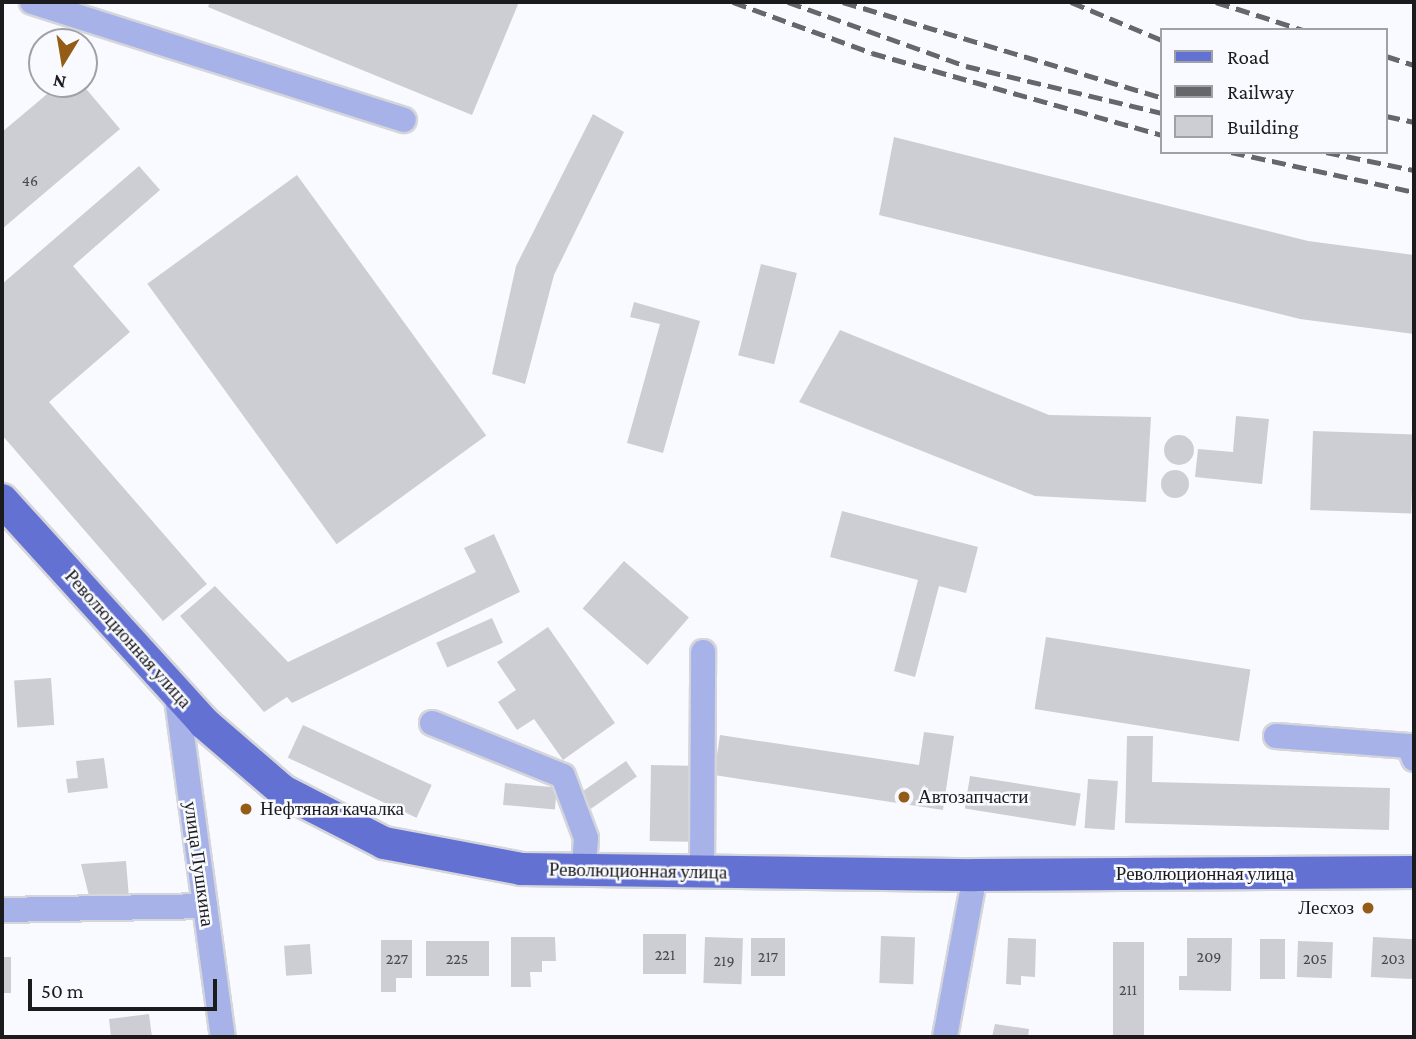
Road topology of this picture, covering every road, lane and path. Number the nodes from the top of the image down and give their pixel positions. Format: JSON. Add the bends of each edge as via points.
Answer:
{"nodes":[{"id":1,"x":32,"y":2,"type":"edge"},
{"id":2,"x":404,"y":120,"type":"dead end"},
{"id":3,"x":2,"y":500,"type":"edge"},
{"id":4,"x":703,"y":652,"type":"dead end"},
{"id":5,"x":176,"y":691,"type":"junction"},
{"id":6,"x":432,"y":723,"type":"dead end"},
{"id":7,"x":1276,"y":736,"type":"dead end"},
{"id":8,"x":1414,"y":759,"type":"edge"},
{"id":9,"x":583,"y":870,"type":"junction"},
{"id":10,"x":702,"y":872,"type":"junction"},
{"id":11,"x":1414,"y":872,"type":"edge"},
{"id":12,"x":975,"y":875,"type":"junction"},
{"id":13,"x":205,"y":906,"type":"junction"},
{"id":14,"x":2,"y":909,"type":"edge"},
{"id":15,"x":223,"y":1037,"type":"edge"},
{"id":16,"x":945,"y":1037,"type":"edge"}],
"edges":[{"from":1,"to":2,"type":"street"},
{"from":3,"to":5,"type":"main road","name":"Революционная улица"},
{"from":4,"to":10,"type":"street"},
{"from":5,"to":9,"type":"main road","name":"Революционная улица","via":[[204,723],[283,791],[384,843],[521,869]]},
{"from":5,"to":13,"type":"street","name":"улица Пушкина"},
{"from":6,"to":9,"type":"street","via":[[563,776],[586,838]]},
{"from":7,"to":8,"type":"street","via":[[1409,746]]},
{"from":9,"to":10,"type":"main road","name":"Революционная улица"},
{"from":10,"to":12,"type":"main road","name":"Революционная улица"},
{"from":11,"to":12,"type":"main road","name":"Революционная улица"},
{"from":12,"to":16,"type":"street"},
{"from":13,"to":14,"type":"street"},
{"from":13,"to":15,"type":"street","name":"улица Пушкина"}]}
